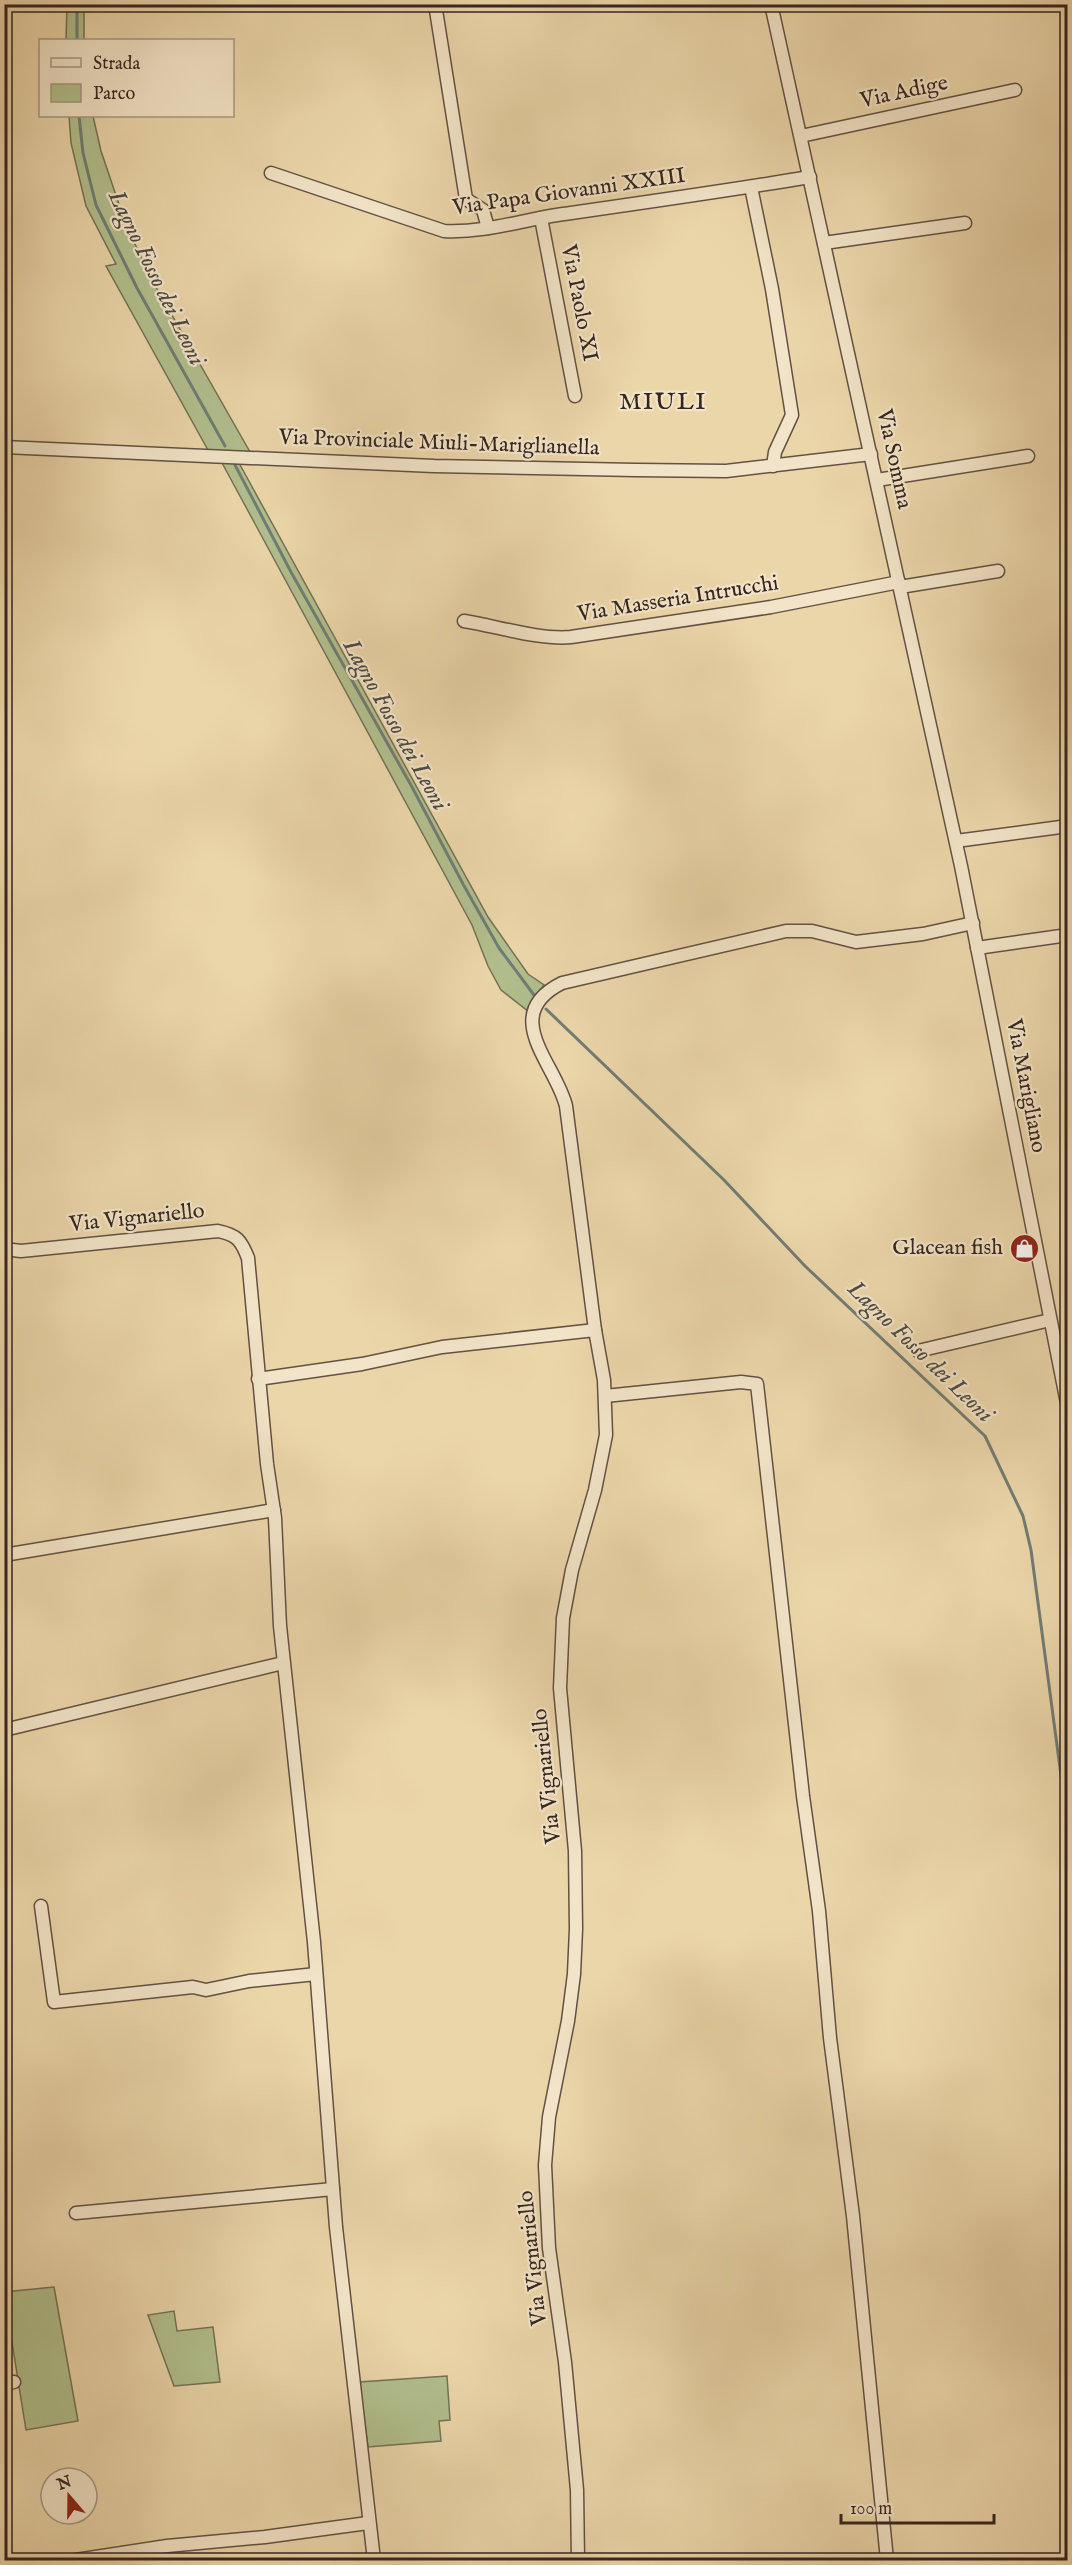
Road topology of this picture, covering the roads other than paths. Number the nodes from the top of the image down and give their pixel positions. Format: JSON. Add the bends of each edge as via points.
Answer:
{"nodes":[{"id":1,"x":435,"y":4,"type":"edge"},
{"id":2,"x":771,"y":4,"type":"edge"},
{"id":3,"x":1015,"y":90,"type":"dead end"},
{"id":4,"x":801,"y":136,"type":"junction"},
{"id":5,"x":271,"y":173,"type":"dead end"},
{"id":6,"x":810,"y":177,"type":"junction"},
{"id":7,"x":751,"y":187,"type":"junction"},
{"id":8,"x":541,"y":218,"type":"junction"},
{"id":9,"x":965,"y":223,"type":"dead end"},
{"id":10,"x":488,"y":228,"type":"junction"},
{"id":11,"x":824,"y":243,"type":"junction"},
{"id":12,"x":575,"y":396,"type":"dead end"},
{"id":13,"x":4,"y":447,"type":"edge"},
{"id":14,"x":871,"y":454,"type":"junction"},
{"id":15,"x":1028,"y":456,"type":"dead end"},
{"id":16,"x":773,"y":466,"type":"junction"},
{"id":17,"x":877,"y":480,"type":"junction"},
{"id":18,"x":998,"y":571,"type":"dead end"},
{"id":19,"x":900,"y":584,"type":"junction"},
{"id":20,"x":464,"y":621,"type":"dead end"},
{"id":21,"x":1068,"y":826,"type":"edge"},
{"id":22,"x":956,"y":841,"type":"junction"},
{"id":23,"x":973,"y":923,"type":"junction"},
{"id":24,"x":1068,"y":935,"type":"edge"},
{"id":25,"x":977,"y":948,"type":"junction"},
{"id":26,"x":4,"y":1249,"type":"edge"},
{"id":27,"x":1050,"y":1320,"type":"junction"},
{"id":28,"x":595,"y":1330,"type":"junction"},
{"id":29,"x":918,"y":1351,"type":"dead end"},
{"id":30,"x":258,"y":1379,"type":"junction"},
{"id":31,"x":605,"y":1396,"type":"junction"},
{"id":32,"x":1068,"y":1408,"type":"edge"},
{"id":33,"x":274,"y":1510,"type":"junction"},
{"id":34,"x":4,"y":1555,"type":"edge"},
{"id":35,"x":283,"y":1663,"type":"junction"},
{"id":36,"x":4,"y":1730,"type":"edge"},
{"id":37,"x":41,"y":1906,"type":"dead end"},
{"id":38,"x":316,"y":1974,"type":"junction"},
{"id":39,"x":333,"y":2189,"type":"junction"},
{"id":40,"x":76,"y":2213,"type":"dead end"},
{"id":41,"x":368,"y":2523,"type":"junction"},
{"id":42,"x":76,"y":2560,"type":"edge"},
{"id":43,"x":374,"y":2560,"type":"edge"},
{"id":44,"x":578,"y":2560,"type":"edge"},
{"id":45,"x":887,"y":2560,"type":"edge"}],
"edges":[{"from":1,"to":10,"type":"street","via":[[466,199],[483,210]]},
{"from":2,"to":4,"type":"street","name":"Via Somma"},
{"from":3,"to":4,"type":"street","name":"Via Adige"},
{"from":4,"to":6,"type":"street","name":"Via Somma"},
{"from":5,"to":10,"type":"street","name":"Via Papa Giovanni XXIII","via":[[444,231]]},
{"from":6,"to":7,"type":"street","name":"Via Papa Giovanni XXIII"},
{"from":6,"to":11,"type":"street","name":"Via Somma"},
{"from":7,"to":8,"type":"street","name":"Via Papa Giovanni XXIII"},
{"from":7,"to":16,"type":"street","via":[[792,415],[775,452]]},
{"from":8,"to":10,"type":"street","name":"Via Papa Giovanni XXIII"},
{"from":8,"to":12,"type":"street","name":"Via Paolo XI"},
{"from":9,"to":11,"type":"street"},
{"from":11,"to":14,"type":"street","name":"Via Somma"},
{"from":13,"to":16,"type":"street","name":"Via Provinciale Miuli-Mariglianella","via":[[446,466],[726,471]]},
{"from":14,"to":16,"type":"street","name":"Via Provinciale Miuli-Mariglianella"},
{"from":14,"to":17,"type":"street","name":"Via Somma"},
{"from":15,"to":17,"type":"street"},
{"from":17,"to":19,"type":"street","name":"Via Somma"},
{"from":18,"to":19,"type":"street","name":"Via Masseria Intrucchi"},
{"from":19,"to":20,"type":"street","name":"Via Masseria Intrucchi","via":[[561,638]]},
{"from":19,"to":22,"type":"street","name":"Via Somma"},
{"from":21,"to":22,"type":"street"},
{"from":22,"to":23,"type":"street","name":"Via Somma"},
{"from":23,"to":25,"type":"street","name":"Via Marigliano"},
{"from":23,"to":28,"type":"street","name":"Via Vignariello","via":[[924,934],[856,942],[798,930],[562,983],[542,998],[533,1020],[535,1040],[558,1081],[566,1106]]},
{"from":24,"to":25,"type":"street"},
{"from":25,"to":27,"type":"street","name":"Via Marigliano"},
{"from":26,"to":30,"type":"street","name":"Via Vignariello","via":[[21,1251],[218,1231],[233,1234],[248,1258]]},
{"from":27,"to":29,"type":"street"},
{"from":27,"to":32,"type":"street","name":"Via Marigliano"},
{"from":28,"to":30,"type":"street","via":[[442,1347],[362,1364]]},
{"from":28,"to":31,"type":"street","name":"Via Vignariello"},
{"from":30,"to":33,"type":"street","name":"Via Vignariello"},
{"from":31,"to":44,"type":"street","name":"Via Vignariello","via":[[604,1448],[563,1618],[560,1689],[575,1851],[576,1929],[568,2021],[549,2117],[545,2165],[549,2248],[577,2490]]},
{"from":31,"to":45,"type":"street","via":[[741,1382],[757,1384],[853,2216]]},
{"from":33,"to":34,"type":"street"},
{"from":33,"to":35,"type":"street","name":"Via Vignariello"},
{"from":35,"to":36,"type":"street"},
{"from":35,"to":38,"type":"street","name":"Via Vignariello"},
{"from":37,"to":38,"type":"street","via":[[54,2002],[193,1987],[207,1990]]},
{"from":38,"to":39,"type":"street","name":"Via Vignariello"},
{"from":39,"to":40,"type":"street"},
{"from":39,"to":41,"type":"street","name":"Via Vignariello"},
{"from":41,"to":42,"type":"street"},
{"from":41,"to":43,"type":"street","name":"Via Vignariello"}]}
